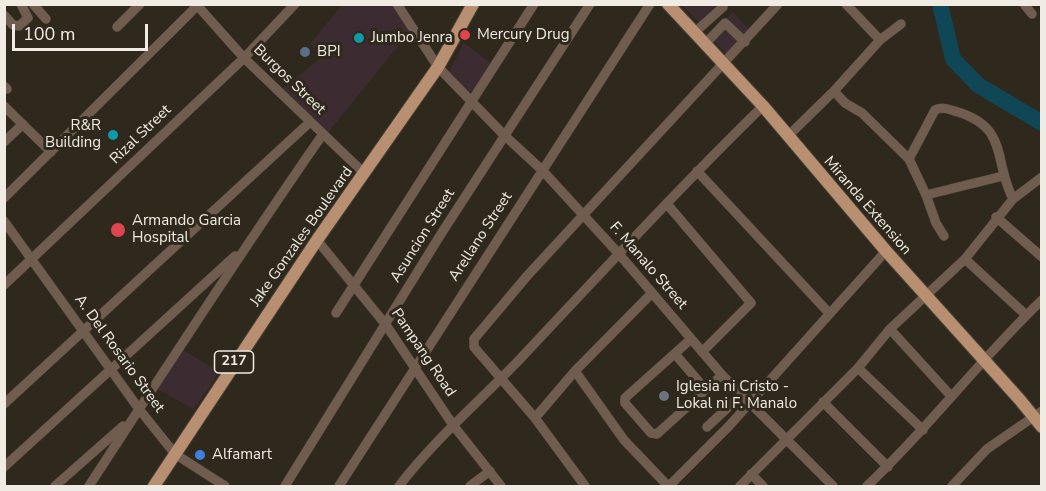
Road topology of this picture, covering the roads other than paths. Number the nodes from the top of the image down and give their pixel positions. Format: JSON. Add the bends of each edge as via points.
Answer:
{"nodes":[{"id":1,"x":21,"y":4,"type":"edge"},
{"id":2,"x":33,"y":4,"type":"edge"},
{"id":3,"x":140,"y":4,"type":"edge"},
{"id":4,"x":296,"y":4,"type":"edge"},
{"id":5,"x":396,"y":4,"type":"edge"},
{"id":6,"x":474,"y":4,"type":"edge"},
{"id":7,"x":534,"y":4,"type":"edge"},
{"id":8,"x":590,"y":4,"type":"edge"},
{"id":9,"x":650,"y":4,"type":"edge"},
{"id":10,"x":669,"y":4,"type":"edge"},
{"id":11,"x":778,"y":4,"type":"edge"},
{"id":12,"x":846,"y":4,"type":"edge"},
{"id":13,"x":1024,"y":4,"type":"edge"},
{"id":14,"x":197,"y":5,"type":"edge"},
{"id":15,"x":723,"y":7,"type":"dead end"},
{"id":16,"x":1032,"y":14,"type":"dead end"},
{"id":17,"x":4,"y":15,"type":"edge"},
{"id":18,"x":46,"y":20,"type":"dead end"},
{"id":19,"x":901,"y":24,"type":"dead end"},
{"id":20,"x":117,"y":27,"type":"dead end"},
{"id":21,"x":694,"y":33,"type":"junction"},
{"id":22,"x":880,"y":40,"type":"junction"},
{"id":23,"x":745,"y":42,"type":"junction"},
{"id":24,"x":704,"y":45,"type":"junction"},
{"id":25,"x":244,"y":58,"type":"junction"},
{"id":26,"x":724,"y":66,"type":"junction"},
{"id":27,"x":438,"y":68,"type":"junction"},
{"id":28,"x":834,"y":91,"type":"junction"},
{"id":29,"x":472,"y":104,"type":"junction"},
{"id":30,"x":4,"y":106,"type":"edge"},
{"id":31,"x":763,"y":106,"type":"junction"},
{"id":32,"x":310,"y":122,"type":"junction"},
{"id":33,"x":23,"y":124,"type":"junction"},
{"id":34,"x":323,"y":134,"type":"junction"},
{"id":35,"x":504,"y":135,"type":"junction"},
{"id":36,"x":788,"y":136,"type":"junction"},
{"id":37,"x":4,"y":142,"type":"edge"},
{"id":38,"x":51,"y":152,"type":"junction"},
{"id":39,"x":909,"y":159,"type":"junction"},
{"id":40,"x":542,"y":170,"type":"junction"},
{"id":41,"x":696,"y":171,"type":"junction"},
{"id":42,"x":365,"y":174,"type":"junction"},
{"id":43,"x":1002,"y":176,"type":"junction"},
{"id":44,"x":1041,"y":177,"type":"edge"},
{"id":45,"x":926,"y":195,"type":"junction"},
{"id":46,"x":4,"y":198,"type":"edge"},
{"id":47,"x":1013,"y":199,"type":"junction"},
{"id":48,"x":667,"y":204,"type":"junction"},
{"id":49,"x":584,"y":217,"type":"junction"},
{"id":50,"x":996,"y":217,"type":"junction"},
{"id":51,"x":4,"y":221,"type":"edge"},
{"id":52,"x":944,"y":236,"type":"dead end"},
{"id":53,"x":317,"y":240,"type":"junction"},
{"id":54,"x":243,"y":249,"type":"junction"},
{"id":55,"x":886,"y":251,"type":"junction"},
{"id":56,"x":619,"y":254,"type":"junction"},
{"id":57,"x":1041,"y":257,"type":"edge"},
{"id":58,"x":965,"y":259,"type":"junction"},
{"id":59,"x":32,"y":260,"type":"junction"},
{"id":60,"x":354,"y":283,"type":"junction"},
{"id":61,"x":4,"y":285,"type":"edge"},
{"id":62,"x":652,"y":293,"type":"junction"},
{"id":63,"x":926,"y":296,"type":"junction"},
{"id":64,"x":1041,"y":300,"type":"edge"},
{"id":65,"x":336,"y":313,"type":"dead end"},
{"id":66,"x":829,"y":313,"type":"junction"},
{"id":67,"x":1026,"y":315,"type":"junction"},
{"id":68,"x":386,"y":325,"type":"junction"},
{"id":69,"x":890,"y":329,"type":"junction"},
{"id":70,"x":84,"y":330,"type":"junction"},
{"id":71,"x":691,"y":339,"type":"junction"},
{"id":72,"x":702,"y":352,"type":"junction"},
{"id":73,"x":675,"y":354,"type":"junction"},
{"id":74,"x":985,"y":361,"type":"junction"},
{"id":75,"x":416,"y":367,"type":"junction"},
{"id":76,"x":111,"y":368,"type":"junction"},
{"id":77,"x":858,"y":368,"type":"junction"},
{"id":78,"x":575,"y":371,"type":"junction"},
{"id":79,"x":722,"y":375,"type":"junction"},
{"id":80,"x":502,"y":378,"type":"junction"},
{"id":81,"x":706,"y":390,"type":"junction"},
{"id":82,"x":741,"y":395,"type":"junction"},
{"id":83,"x":951,"y":396,"type":"junction"},
{"id":84,"x":823,"y":402,"type":"junction"},
{"id":85,"x":748,"y":403,"type":"junction"},
{"id":86,"x":4,"y":404,"type":"edge"},
{"id":87,"x":139,"y":409,"type":"junction"},
{"id":88,"x":1038,"y":414,"type":"edge"},
{"id":89,"x":536,"y":418,"type":"junction"},
{"id":90,"x":131,"y":419,"type":"junction"},
{"id":91,"x":453,"y":425,"type":"junction"},
{"id":92,"x":707,"y":427,"type":"dead end"},
{"id":93,"x":1041,"y":427,"type":"edge"},
{"id":94,"x":923,"y":430,"type":"junction"},
{"id":95,"x":784,"y":439,"type":"junction"},
{"id":96,"x":175,"y":454,"type":"junction"},
{"id":97,"x":4,"y":467,"type":"edge"},
{"id":98,"x":888,"y":467,"type":"junction"},
{"id":99,"x":490,"y":471,"type":"junction"},
{"id":100,"x":751,"y":474,"type":"junction"},
{"id":101,"x":55,"y":486,"type":"edge"},
{"id":102,"x":89,"y":486,"type":"edge"},
{"id":103,"x":154,"y":486,"type":"edge"},
{"id":104,"x":225,"y":486,"type":"edge"},
{"id":105,"x":285,"y":486,"type":"edge"},
{"id":106,"x":339,"y":486,"type":"edge"},
{"id":107,"x":399,"y":486,"type":"edge"},
{"id":108,"x":470,"y":486,"type":"edge"},
{"id":109,"x":501,"y":486,"type":"edge"},
{"id":110,"x":585,"y":486,"type":"edge"},
{"id":111,"x":668,"y":486,"type":"edge"},
{"id":112,"x":740,"y":486,"type":"edge"},
{"id":113,"x":763,"y":486,"type":"edge"},
{"id":114,"x":833,"y":486,"type":"edge"},
{"id":115,"x":867,"y":486,"type":"edge"},
{"id":116,"x":952,"y":486,"type":"edge"}],
"edges":[{"from":1,"to":17,"type":"street","via":[[28,18],[19,26]]},
{"from":2,"to":18,"type":"street"},
{"from":3,"to":20,"type":"street"},
{"from":4,"to":25,"type":"street","name":"Rizal Street"},
{"from":5,"to":27,"type":"street","name":"F. Manalo Street"},
{"from":6,"to":27,"type":"main road","name":"Jake Gonzales Boulevard","number":"217"},
{"from":7,"to":29,"type":"street"},
{"from":8,"to":35,"type":"street","name":"Asuncion Street"},
{"from":9,"to":40,"type":"street","name":"Arellano Street"},
{"from":10,"to":21,"type":"main road","name":"Miranda Extension"},
{"from":11,"to":23,"type":"street"},
{"from":12,"to":22,"type":"street"},
{"from":13,"to":16,"type":"street"},
{"from":14,"to":25,"type":"street","name":"Burgos Street"},
{"from":14,"to":38,"type":"street"},
{"from":15,"to":21,"type":"street"},
{"from":19,"to":22,"type":"street"},
{"from":21,"to":24,"type":"main road","name":"Miranda Extension"},
{"from":22,"to":28,"type":"street"},
{"from":23,"to":24,"type":"street","via":[[725,23]]},
{"from":23,"to":26,"type":"street"},
{"from":24,"to":26,"type":"main road","name":"Miranda Extension"},
{"from":25,"to":32,"type":"street","name":"Burgos Street"},
{"from":25,"to":59,"type":"street","name":"Rizal Street"},
{"from":26,"to":31,"type":"main road","name":"Miranda Extension"},
{"from":26,"to":49,"type":"street"},
{"from":27,"to":29,"type":"street","name":"F. Manalo Street"},
{"from":27,"to":42,"type":"main road","name":"Jake Gonzales Boulevard","number":"217"},
{"from":28,"to":36,"type":"street"},
{"from":28,"to":39,"type":"street"},
{"from":29,"to":35,"type":"street","name":"F. Manalo Street"},
{"from":29,"to":60,"type":"street"},
{"from":30,"to":33,"type":"street"},
{"from":31,"to":36,"type":"main road","name":"Miranda Extension"},
{"from":31,"to":41,"type":"street"},
{"from":32,"to":34,"type":"street","name":"Burgos Street"},
{"from":32,"to":70,"type":"street"},
{"from":33,"to":37,"type":"street"},
{"from":33,"to":38,"type":"street"},
{"from":34,"to":42,"type":"street","name":"Burgos Street"},
{"from":34,"to":54,"type":"street"},
{"from":35,"to":40,"type":"street","name":"F. Manalo Street"},
{"from":35,"to":68,"type":"street","name":"Asuncion Street"},
{"from":36,"to":55,"type":"main road","name":"Miranda Extension"},
{"from":38,"to":46,"type":"street"},
{"from":39,"to":43,"type":"street","via":[[935,110],[944,108],[980,121],[988,130],[999,152]]},
{"from":39,"to":45,"type":"street"},
{"from":40,"to":49,"type":"street","name":"F. Manalo Street"},
{"from":40,"to":75,"type":"street","name":"Arellano Street"},
{"from":41,"to":48,"type":"street"},
{"from":41,"to":66,"type":"street"},
{"from":42,"to":53,"type":"main road","name":"Jake Gonzales Boulevard","number":"217"},
{"from":43,"to":45,"type":"street"},
{"from":43,"to":47,"type":"street"},
{"from":44,"to":47,"type":"street"},
{"from":45,"to":52,"type":"street"},
{"from":47,"to":50,"type":"street"},
{"from":48,"to":56,"type":"street"},
{"from":48,"to":72,"type":"street","via":[[751,303]]},
{"from":49,"to":56,"type":"street","name":"F. Manalo Street"},
{"from":49,"to":80,"type":"street","via":[[474,339],[474,347]]},
{"from":50,"to":57,"type":"street"},
{"from":50,"to":58,"type":"street"},
{"from":51,"to":59,"type":"street","name":"A. Del Rosario Street"},
{"from":53,"to":60,"type":"street","name":"Pampang Road"},
{"from":53,"to":96,"type":"main road","name":"Jake Gonzales Boulevard","number":"217"},
{"from":54,"to":76,"type":"street"},
{"from":54,"to":87,"type":"street"},
{"from":55,"to":63,"type":"main road","name":"Miranda Extension"},
{"from":55,"to":66,"type":"street"},
{"from":56,"to":62,"type":"street","name":"F. Manalo Street"},
{"from":56,"to":80,"type":"street"},
{"from":58,"to":63,"type":"street"},
{"from":58,"to":67,"type":"street"},
{"from":59,"to":61,"type":"street","name":"Rizal Street"},
{"from":59,"to":70,"type":"street","name":"A. Del Rosario Street"},
{"from":60,"to":65,"type":"street"},
{"from":60,"to":68,"type":"street","name":"Pampang Road"},
{"from":62,"to":71,"type":"street","name":"F. Manalo Street"},
{"from":62,"to":78,"type":"street"},
{"from":63,"to":69,"type":"street"},
{"from":63,"to":74,"type":"main road","name":"Miranda Extension"},
{"from":64,"to":67,"type":"street"},
{"from":66,"to":85,"type":"street"},
{"from":67,"to":74,"type":"street"},
{"from":68,"to":75,"type":"street","name":"Pampang Road"},
{"from":68,"to":105,"type":"street","name":"Asuncion Street"},
{"from":69,"to":77,"type":"street"},
{"from":69,"to":83,"type":"street"},
{"from":70,"to":76,"type":"street","name":"A. Del Rosario Street"},
{"from":70,"to":86,"type":"street"},
{"from":71,"to":72,"type":"street","name":"F. Manalo Street"},
{"from":71,"to":73,"type":"street"},
{"from":72,"to":79,"type":"street","name":"F. Manalo Street"},
{"from":73,"to":81,"type":"street"},
{"from":73,"to":81,"type":"street","via":[[625,398],[638,418],[651,433],[657,434]]},
{"from":74,"to":83,"type":"street"},
{"from":74,"to":88,"type":"main road","name":"Miranda Extension"},
{"from":75,"to":91,"type":"street","name":"Pampang Road"},
{"from":75,"to":106,"type":"street","name":"Arellano Street"},
{"from":76,"to":87,"type":"street","name":"A. Del Rosario Street"},
{"from":76,"to":97,"type":"street"},
{"from":77,"to":84,"type":"street"},
{"from":77,"to":94,"type":"street"},
{"from":78,"to":89,"type":"street"},
{"from":78,"to":111,"type":"street","via":[[624,440]]},
{"from":79,"to":81,"type":"street"},
{"from":79,"to":82,"type":"street","name":"F. Manalo Street"},
{"from":80,"to":89,"type":"street"},
{"from":80,"to":91,"type":"street"},
{"from":82,"to":85,"type":"street","name":"F. Manalo Street"},
{"from":82,"to":92,"type":"street"},
{"from":83,"to":94,"type":"street"},
{"from":84,"to":95,"type":"street"},
{"from":84,"to":98,"type":"street"},
{"from":85,"to":95,"type":"street","name":"F. Manalo Street"},
{"from":85,"to":111,"type":"street"},
{"from":87,"to":90,"type":"street"},
{"from":87,"to":96,"type":"street","name":"A. Del Rosario Street"},
{"from":88,"to":93,"type":"main road","name":"Miranda Extension"},
{"from":88,"to":116,"type":"street","via":[[987,449]]},
{"from":89,"to":110,"type":"street"},
{"from":90,"to":101,"type":"street"},
{"from":90,"to":102,"type":"street"},
{"from":91,"to":99,"type":"street","name":"Pampang Road"},
{"from":91,"to":107,"type":"street"},
{"from":94,"to":98,"type":"street"},
{"from":95,"to":100,"type":"street"},
{"from":95,"to":114,"type":"street","name":"F. Manalo Street"},
{"from":96,"to":103,"type":"main road","name":"Jake Gonzales Boulevard","number":"217"},
{"from":96,"to":104,"type":"street","name":"A. Del Rosario Street"},
{"from":98,"to":115,"type":"street"},
{"from":99,"to":108,"type":"street"},
{"from":99,"to":109,"type":"street","name":"Pampang Road"},
{"from":100,"to":112,"type":"street"},
{"from":100,"to":113,"type":"street"}]}
